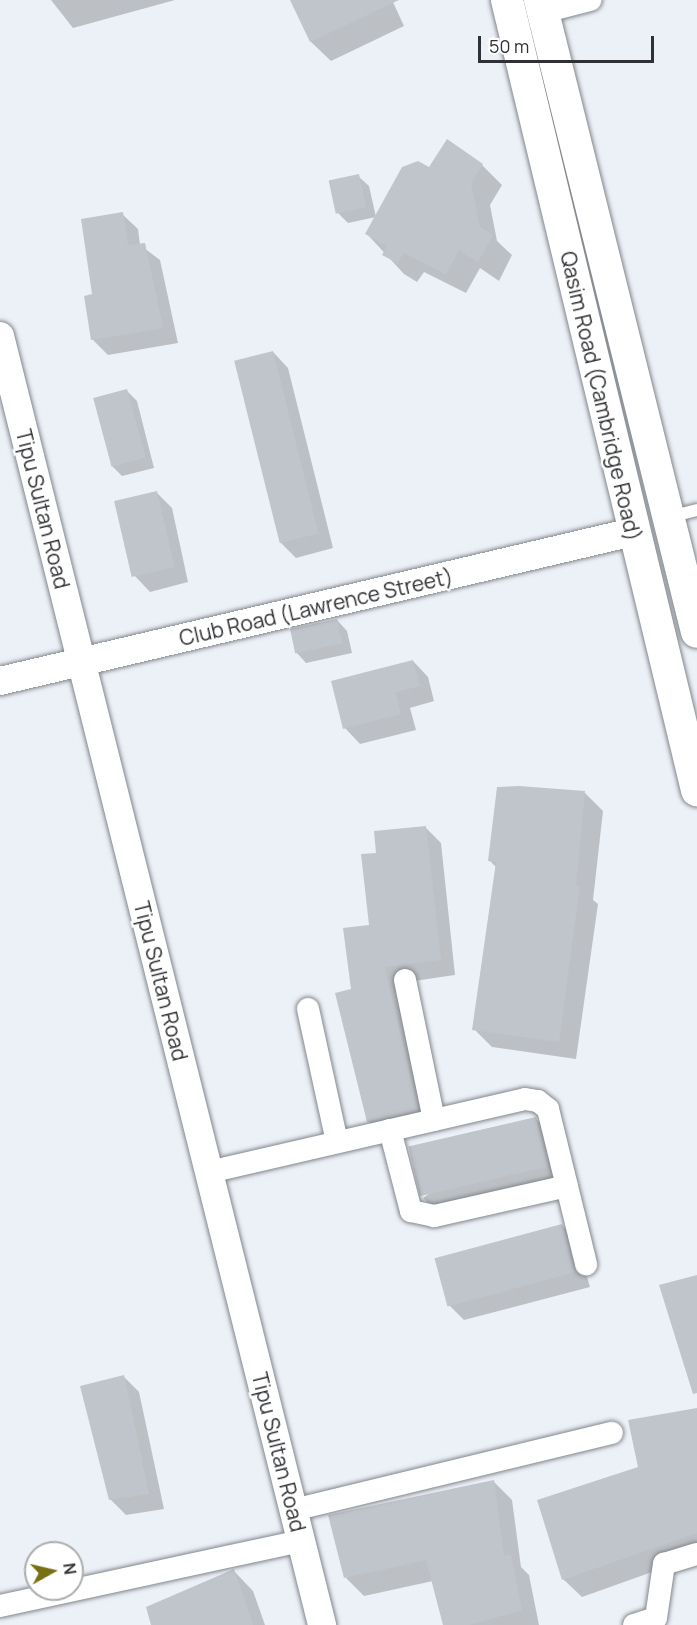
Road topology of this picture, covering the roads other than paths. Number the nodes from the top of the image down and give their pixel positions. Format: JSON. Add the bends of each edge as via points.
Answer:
{"nodes":[{"id":1,"x":507,"y":0,"type":"edge"},
{"id":2,"x":590,"y":0,"type":"edge"},
{"id":3,"x":542,"y":6,"type":"edge"},
{"id":4,"x":0,"y":336,"type":"edge"},
{"id":5,"x":683,"y":514,"type":"edge"},
{"id":6,"x":633,"y":532,"type":"junction"},
{"id":7,"x":697,"y":632,"type":"edge"},
{"id":8,"x":81,"y":662,"type":"junction"},
{"id":9,"x":0,"y":681,"type":"edge"},
{"id":10,"x":697,"y":790,"type":"edge"},
{"id":11,"x":405,"y":980,"type":"dead end"},
{"id":12,"x":308,"y":1009,"type":"dead end"},
{"id":13,"x":435,"y":1120,"type":"junction"},
{"id":14,"x":390,"y":1130,"type":"junction"},
{"id":15,"x":337,"y":1143,"type":"junction"},
{"id":16,"x":209,"y":1172,"type":"junction"},
{"id":17,"x":567,"y":1186,"type":"junction"},
{"id":18,"x":586,"y":1264,"type":"dead end"},
{"id":19,"x":612,"y":1433,"type":"dead end"},
{"id":20,"x":293,"y":1510,"type":"junction"},
{"id":21,"x":301,"y":1541,"type":"junction"},
{"id":22,"x":697,"y":1554,"type":"edge"},
{"id":23,"x":0,"y":1606,"type":"edge"},
{"id":24,"x":322,"y":1625,"type":"edge"},
{"id":25,"x":634,"y":1625,"type":"edge"}],
"edges":[{"from":1,"to":6,"type":"main road","name":"Qasim Road (Cambridge Road)"},
{"from":2,"to":3,"type":"street"},
{"from":3,"to":5,"type":"main road","name":"Qasim Road (Cambridge Road)"},
{"from":4,"to":8,"type":"street","name":"Tipu Sultan Road"},
{"from":5,"to":7,"type":"main road","name":"Qasim Road (Cambridge Road)"},
{"from":6,"to":8,"type":"street","name":"Club Road (Lawrence Street)"},
{"from":6,"to":10,"type":"main road","name":"Qasim Road (Cambridge Road)"},
{"from":8,"to":9,"type":"street","name":"Club Road (Lawrence Street)"},
{"from":8,"to":16,"type":"street","name":"Tipu Sultan Road"},
{"from":11,"to":13,"type":"street"},
{"from":12,"to":15,"type":"street"},
{"from":13,"to":14,"type":"street"},
{"from":13,"to":17,"type":"street","via":[[538,1101],[548,1109]]},
{"from":14,"to":15,"type":"street"},
{"from":14,"to":17,"type":"street","via":[[411,1211],[434,1216]]},
{"from":15,"to":16,"type":"street"},
{"from":16,"to":20,"type":"street","name":"Tipu Sultan Road"},
{"from":17,"to":18,"type":"street"},
{"from":19,"to":20,"type":"street"},
{"from":20,"to":21,"type":"street","name":"Tipu Sultan Road"},
{"from":21,"to":23,"type":"street"},
{"from":21,"to":24,"type":"street","name":"Tipu Sultan Road"},
{"from":22,"to":25,"type":"street","via":[[664,1564],[656,1618]]}]}
